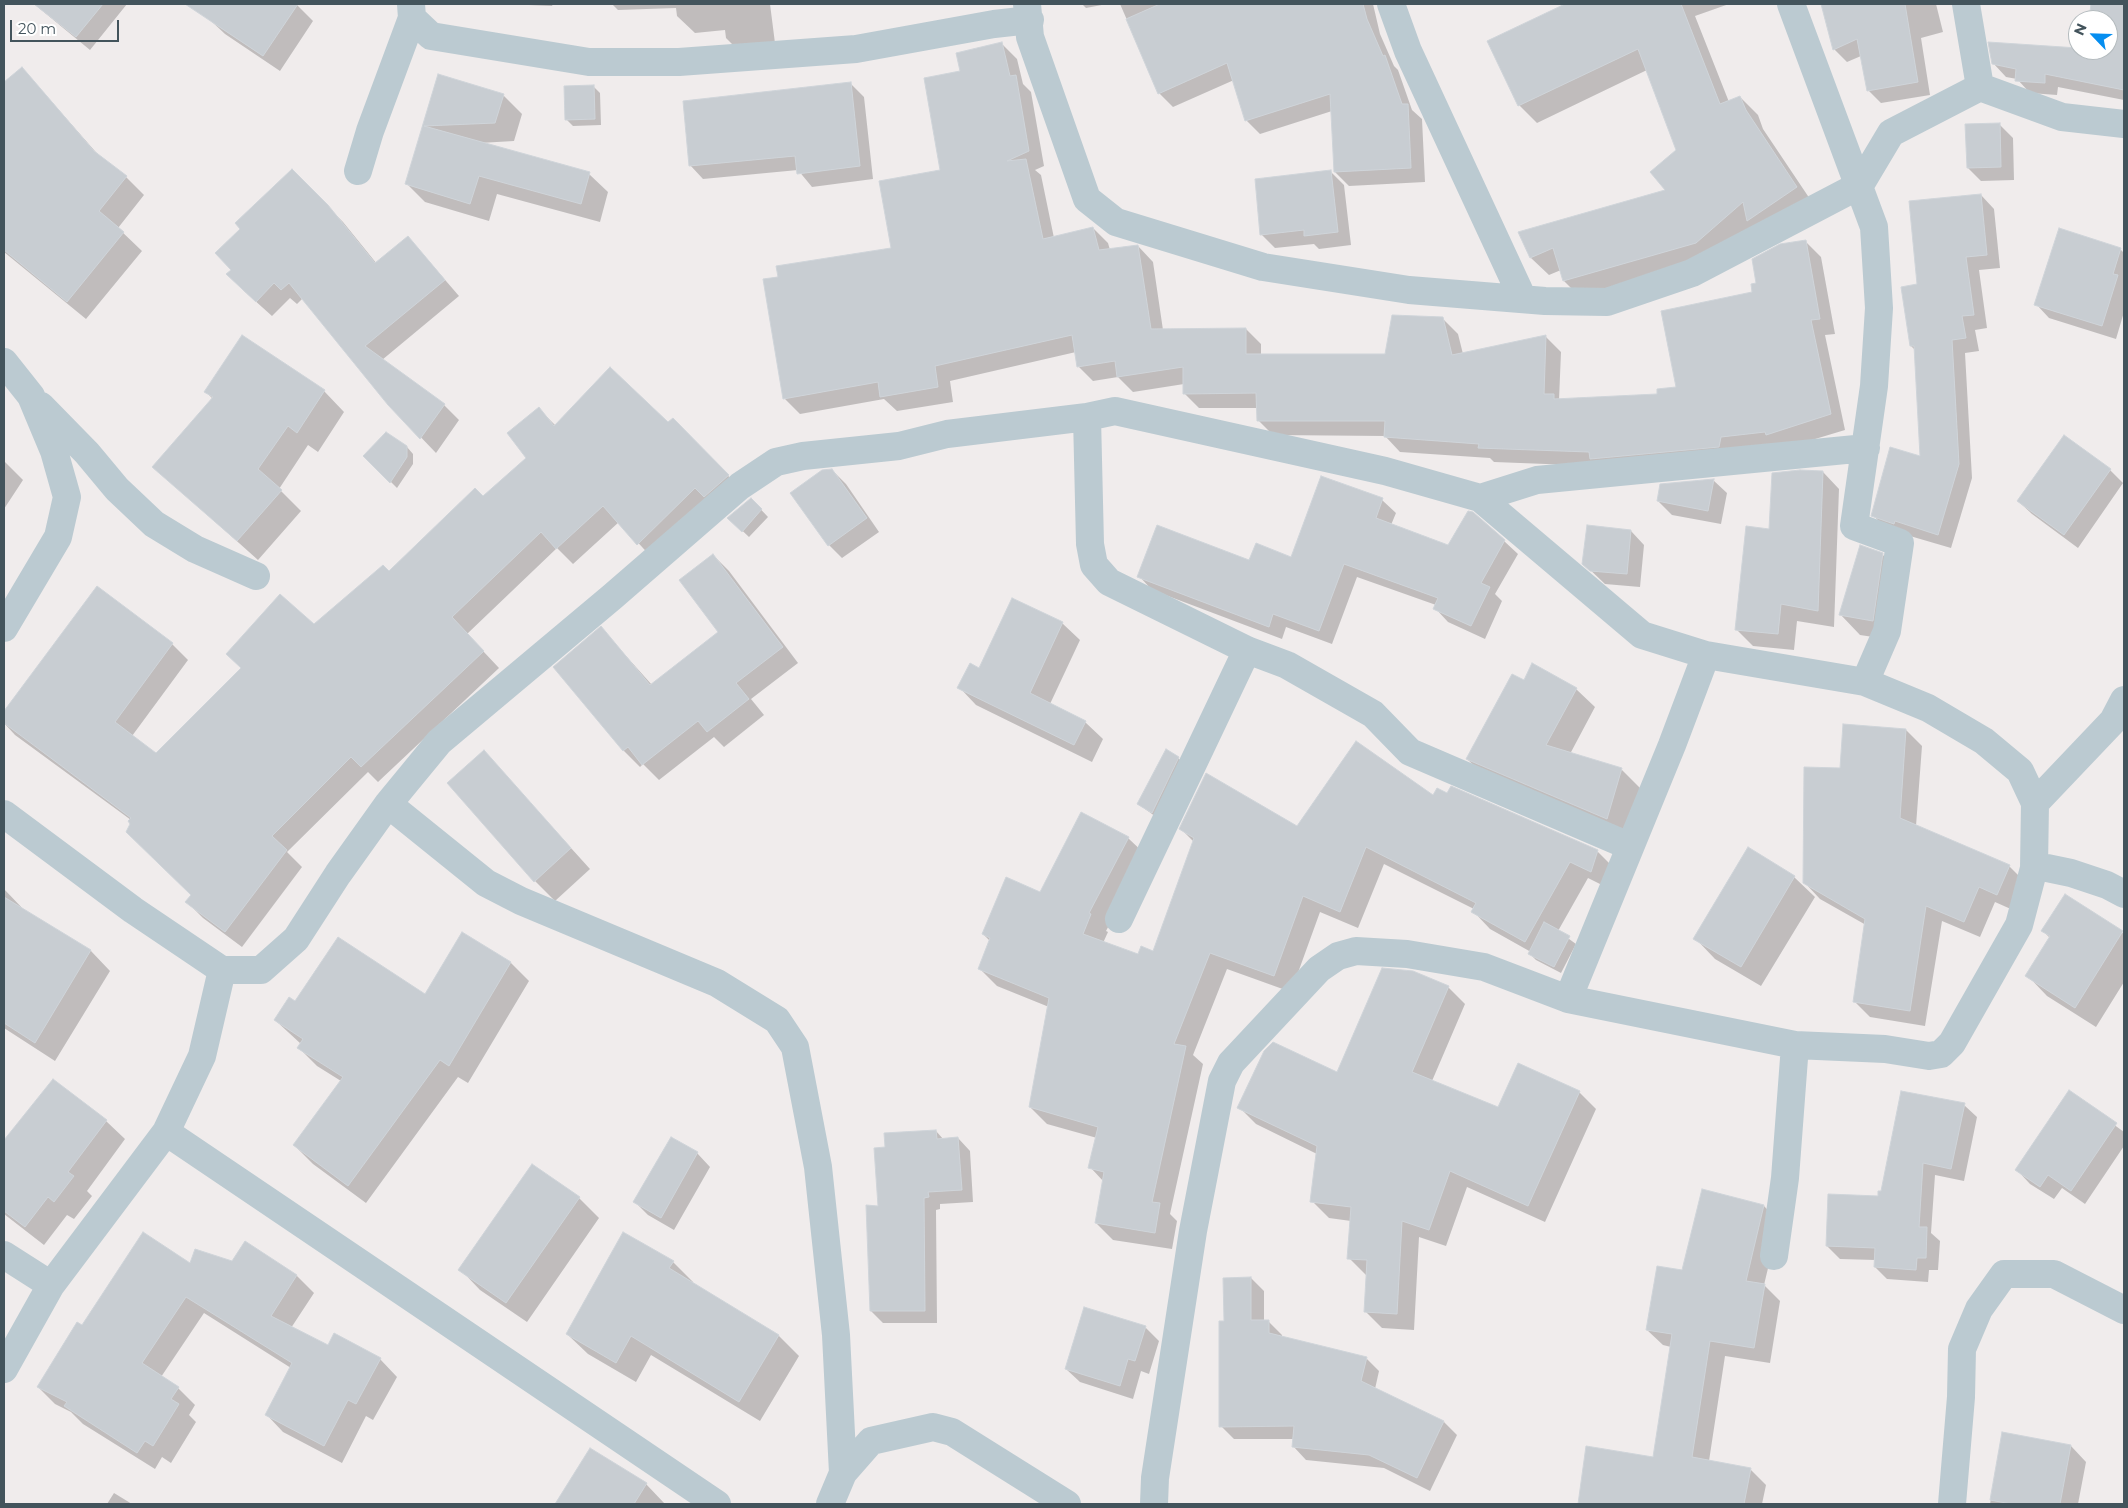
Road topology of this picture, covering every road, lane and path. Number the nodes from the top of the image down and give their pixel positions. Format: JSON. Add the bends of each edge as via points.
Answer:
{"nodes":[{"id":1,"x":1391,"y":4,"type":"edge"},
{"id":2,"x":1791,"y":4,"type":"edge"},
{"id":3,"x":1966,"y":4,"type":"edge"},
{"id":4,"x":412,"y":11,"type":"edge"},
{"id":5,"x":1028,"y":12,"type":"edge"},
{"id":6,"x":1980,"y":87,"type":"junction"},
{"id":7,"x":2124,"y":124,"type":"edge"},
{"id":8,"x":358,"y":171,"type":"dead end"},
{"id":9,"x":1860,"y":185,"type":"junction"},
{"id":10,"x":1523,"y":299,"type":"junction"},
{"id":11,"x":4,"y":362,"type":"edge"},
{"id":12,"x":31,"y":396,"type":"junction"},
{"id":13,"x":1087,"y":417,"type":"junction"},
{"id":14,"x":1866,"y":448,"type":"junction"},
{"id":15,"x":1480,"y":498,"type":"junction"},
{"id":16,"x":256,"y":576,"type":"dead end"},
{"id":17,"x":4,"y":628,"type":"edge"},
{"id":18,"x":1247,"y":650,"type":"junction"},
{"id":19,"x":1706,"y":655,"type":"junction"},
{"id":20,"x":1865,"y":682,"type":"junction"},
{"id":21,"x":2124,"y":700,"type":"edge"},
{"id":22,"x":388,"y":804,"type":"junction"},
{"id":23,"x":2035,"y":804,"type":"junction"},
{"id":24,"x":4,"y":814,"type":"edge"},
{"id":25,"x":1629,"y":846,"type":"junction"},
{"id":26,"x":2034,"y":868,"type":"junction"},
{"id":27,"x":2124,"y":894,"type":"edge"},
{"id":28,"x":1119,"y":920,"type":"dead end"},
{"id":29,"x":222,"y":970,"type":"junction"},
{"id":30,"x":1568,"y":999,"type":"junction"},
{"id":31,"x":1795,"y":1045,"type":"junction"},
{"id":32,"x":166,"y":1132,"type":"junction"},
{"id":33,"x":4,"y":1255,"type":"edge"},
{"id":34,"x":1774,"y":1256,"type":"dead end"},
{"id":35,"x":51,"y":1285,"type":"junction"},
{"id":36,"x":2124,"y":1310,"type":"edge"},
{"id":37,"x":4,"y":1370,"type":"edge"},
{"id":38,"x":843,"y":1473,"type":"junction"},
{"id":39,"x":716,"y":1504,"type":"edge"},
{"id":40,"x":830,"y":1504,"type":"edge"},
{"id":41,"x":1067,"y":1504,"type":"edge"},
{"id":42,"x":1154,"y":1504,"type":"edge"},
{"id":43,"x":1952,"y":1504,"type":"edge"}],
"edges":[{"from":1,"to":10,"type":"street","via":[[1408,51]]},
{"from":2,"to":9,"type":"street"},
{"from":3,"to":6,"type":"street"},
{"from":4,"to":5,"type":"street","via":[[431,36],[588,62],[679,62],[856,49],[994,24]]},
{"from":4,"to":8,"type":"street"},
{"from":5,"to":10,"type":"street","via":[[1030,37],[1087,199],[1116,222],[1263,267],[1410,290]]},
{"from":6,"to":7,"type":"street","via":[[2062,117]]},
{"from":6,"to":9,"type":"street","via":[[1891,133]]},
{"from":9,"to":10,"type":"street","via":[[1692,273],[1607,302]]},
{"from":9,"to":14,"type":"street","via":[[1874,227],[1879,308]]},
{"from":11,"to":12,"type":"street"},
{"from":12,"to":16,"type":"street","via":[[154,524],[195,549]]},
{"from":12,"to":17,"type":"street","via":[[54,450],[67,497],[58,537]]},
{"from":13,"to":15,"type":"street","via":[[1116,411],[1385,471]]},
{"from":13,"to":18,"type":"street","via":[[1090,544],[1094,564],[1109,582]]},
{"from":13,"to":22,"type":"street","via":[[947,434],[899,446],[776,462],[740,486],[439,742]]},
{"from":14,"to":15,"type":"street","via":[[1537,480]]},
{"from":14,"to":20,"type":"street","via":[[1854,526],[1900,543],[1887,631]]},
{"from":15,"to":19,"type":"street","via":[[1642,635]]},
{"from":18,"to":25,"type":"street","via":[[1287,665],[1373,714],[1410,752]]},
{"from":18,"to":28,"type":"street"},
{"from":19,"to":20,"type":"street"},
{"from":19,"to":25,"type":"street"},
{"from":20,"to":23,"type":"street","via":[[1928,708],[1984,741],[2020,771]]},
{"from":21,"to":23,"type":"street","via":[[2113,721]]},
{"from":22,"to":29,"type":"street","via":[[296,939],[261,970]]},
{"from":22,"to":38,"type":"street","via":[[486,883],[521,901],[717,982],[777,1020],[795,1047],[818,1167],[836,1335]]},
{"from":23,"to":26,"type":"street"},
{"from":24,"to":29,"type":"street","via":[[133,910]]},
{"from":25,"to":30,"type":"street"},
{"from":26,"to":27,"type":"street","via":[[2071,873]]},
{"from":26,"to":31,"type":"street","via":[[2019,925],[1952,1043],[1941,1054],[1929,1056],[1885,1049]]},
{"from":29,"to":32,"type":"street","via":[[202,1056]]},
{"from":30,"to":31,"type":"street"},
{"from":30,"to":42,"type":"street","via":[[1484,967],[1407,954],[1356,951],[1338,956],[1319,969],[1231,1063],[1222,1081],[1193,1231],[1155,1478]]},
{"from":31,"to":34,"type":"street","via":[[1785,1178]]},
{"from":32,"to":35,"type":"street"},
{"from":32,"to":39,"type":"street"},
{"from":33,"to":35,"type":"street"},
{"from":35,"to":37,"type":"street"},
{"from":36,"to":43,"type":"street","via":[[2054,1274],[2004,1274],[1979,1309],[1962,1349]]},
{"from":38,"to":40,"type":"street"},
{"from":38,"to":41,"type":"street","via":[[871,1441],[933,1426],[952,1432]]}]}
